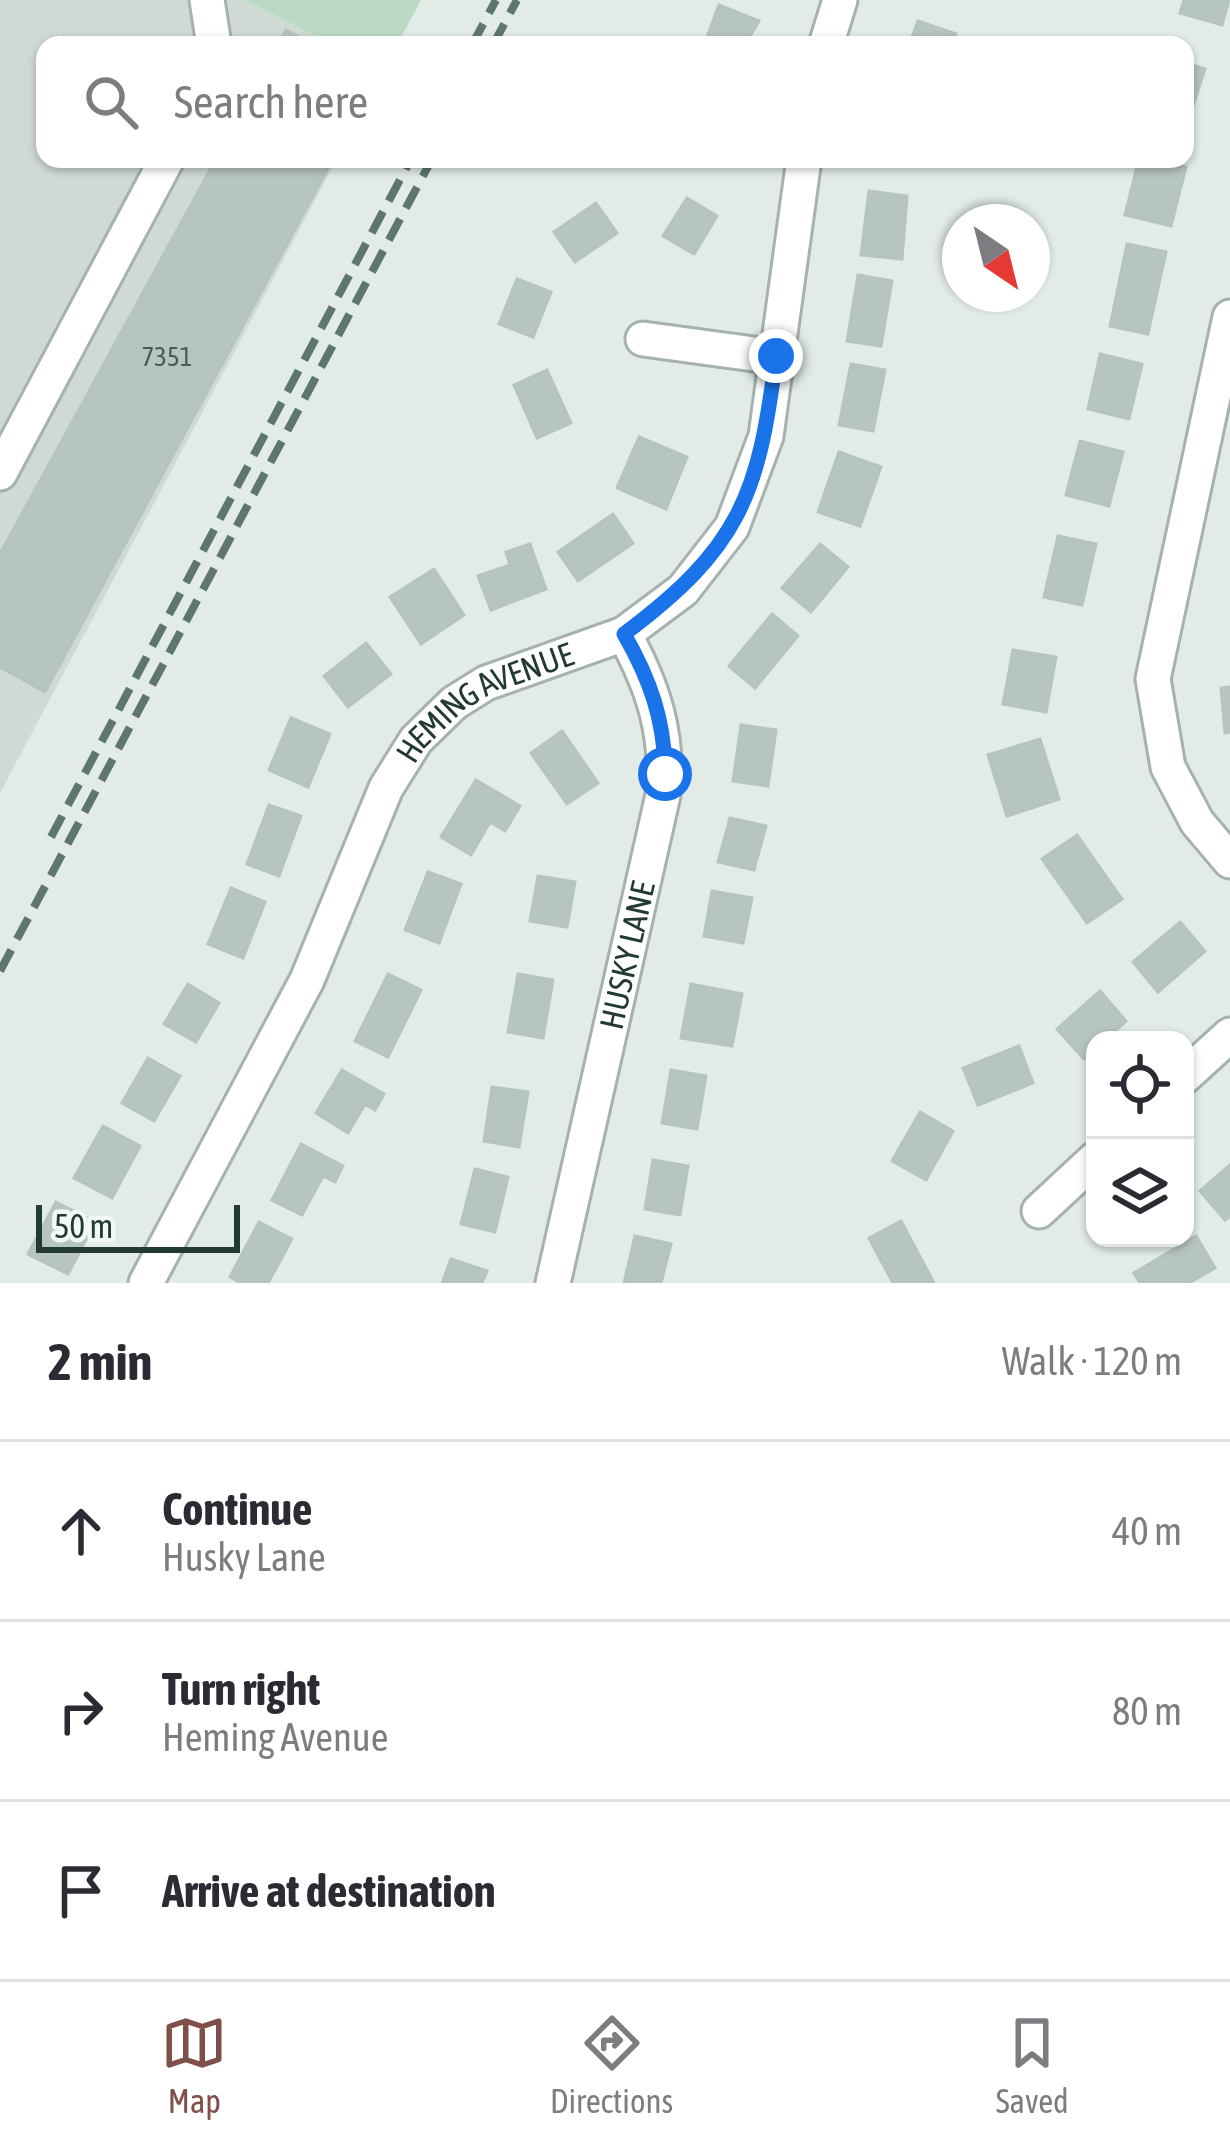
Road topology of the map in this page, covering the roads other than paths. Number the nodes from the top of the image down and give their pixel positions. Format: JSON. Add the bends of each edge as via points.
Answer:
{"nodes":[{"id":1,"x":207,"y":0,"type":"edge"},
{"id":2,"x":840,"y":0,"type":"edge"},
{"id":3,"x":213,"y":36,"type":"edge"},
{"id":4,"x":829,"y":36,"type":"edge"},
{"id":5,"x":162,"y":168,"type":"edge"},
{"id":6,"x":803,"y":168,"type":"edge"},
{"id":7,"x":1230,"y":317,"type":"edge"},
{"id":8,"x":643,"y":339,"type":"dead end"},
{"id":9,"x":776,"y":356,"type":"junction"},
{"id":10,"x":0,"y":473,"type":"edge"},
{"id":11,"x":624,"y":634,"type":"junction"},
{"id":12,"x":1230,"y":861,"type":"edge"},
{"id":13,"x":1230,"y":1034,"type":"edge"},
{"id":14,"x":1194,"y":1068,"type":"edge"},
{"id":15,"x":1086,"y":1167,"type":"edge"},
{"id":16,"x":1039,"y":1211,"type":"dead end"},
{"id":17,"x":146,"y":1283,"type":"edge"},
{"id":18,"x":553,"y":1283,"type":"edge"}],
"edges":[{"from":1,"to":3,"type":"street"},
{"from":2,"to":4,"type":"street"},
{"from":5,"to":10,"type":"street"},
{"from":6,"to":9,"type":"street","name":"HEMING AVENUE"},
{"from":7,"to":12,"type":"street","via":[[1153,679],[1168,767],[1197,822]]},
{"from":8,"to":9,"type":"street"},
{"from":9,"to":11,"type":"street","name":"HEMING AVENUE","via":[[762,455],[732,527],[683,590]]},
{"from":11,"to":17,"type":"street","name":"HEMING AVENUE","via":[[486,683],[404,755],[307,980]]},
{"from":11,"to":18,"type":"street","name":"HUSKY LANE","via":[[663,731],[663,795]]},
{"from":13,"to":14,"type":"street"},
{"from":15,"to":16,"type":"street"}]}
